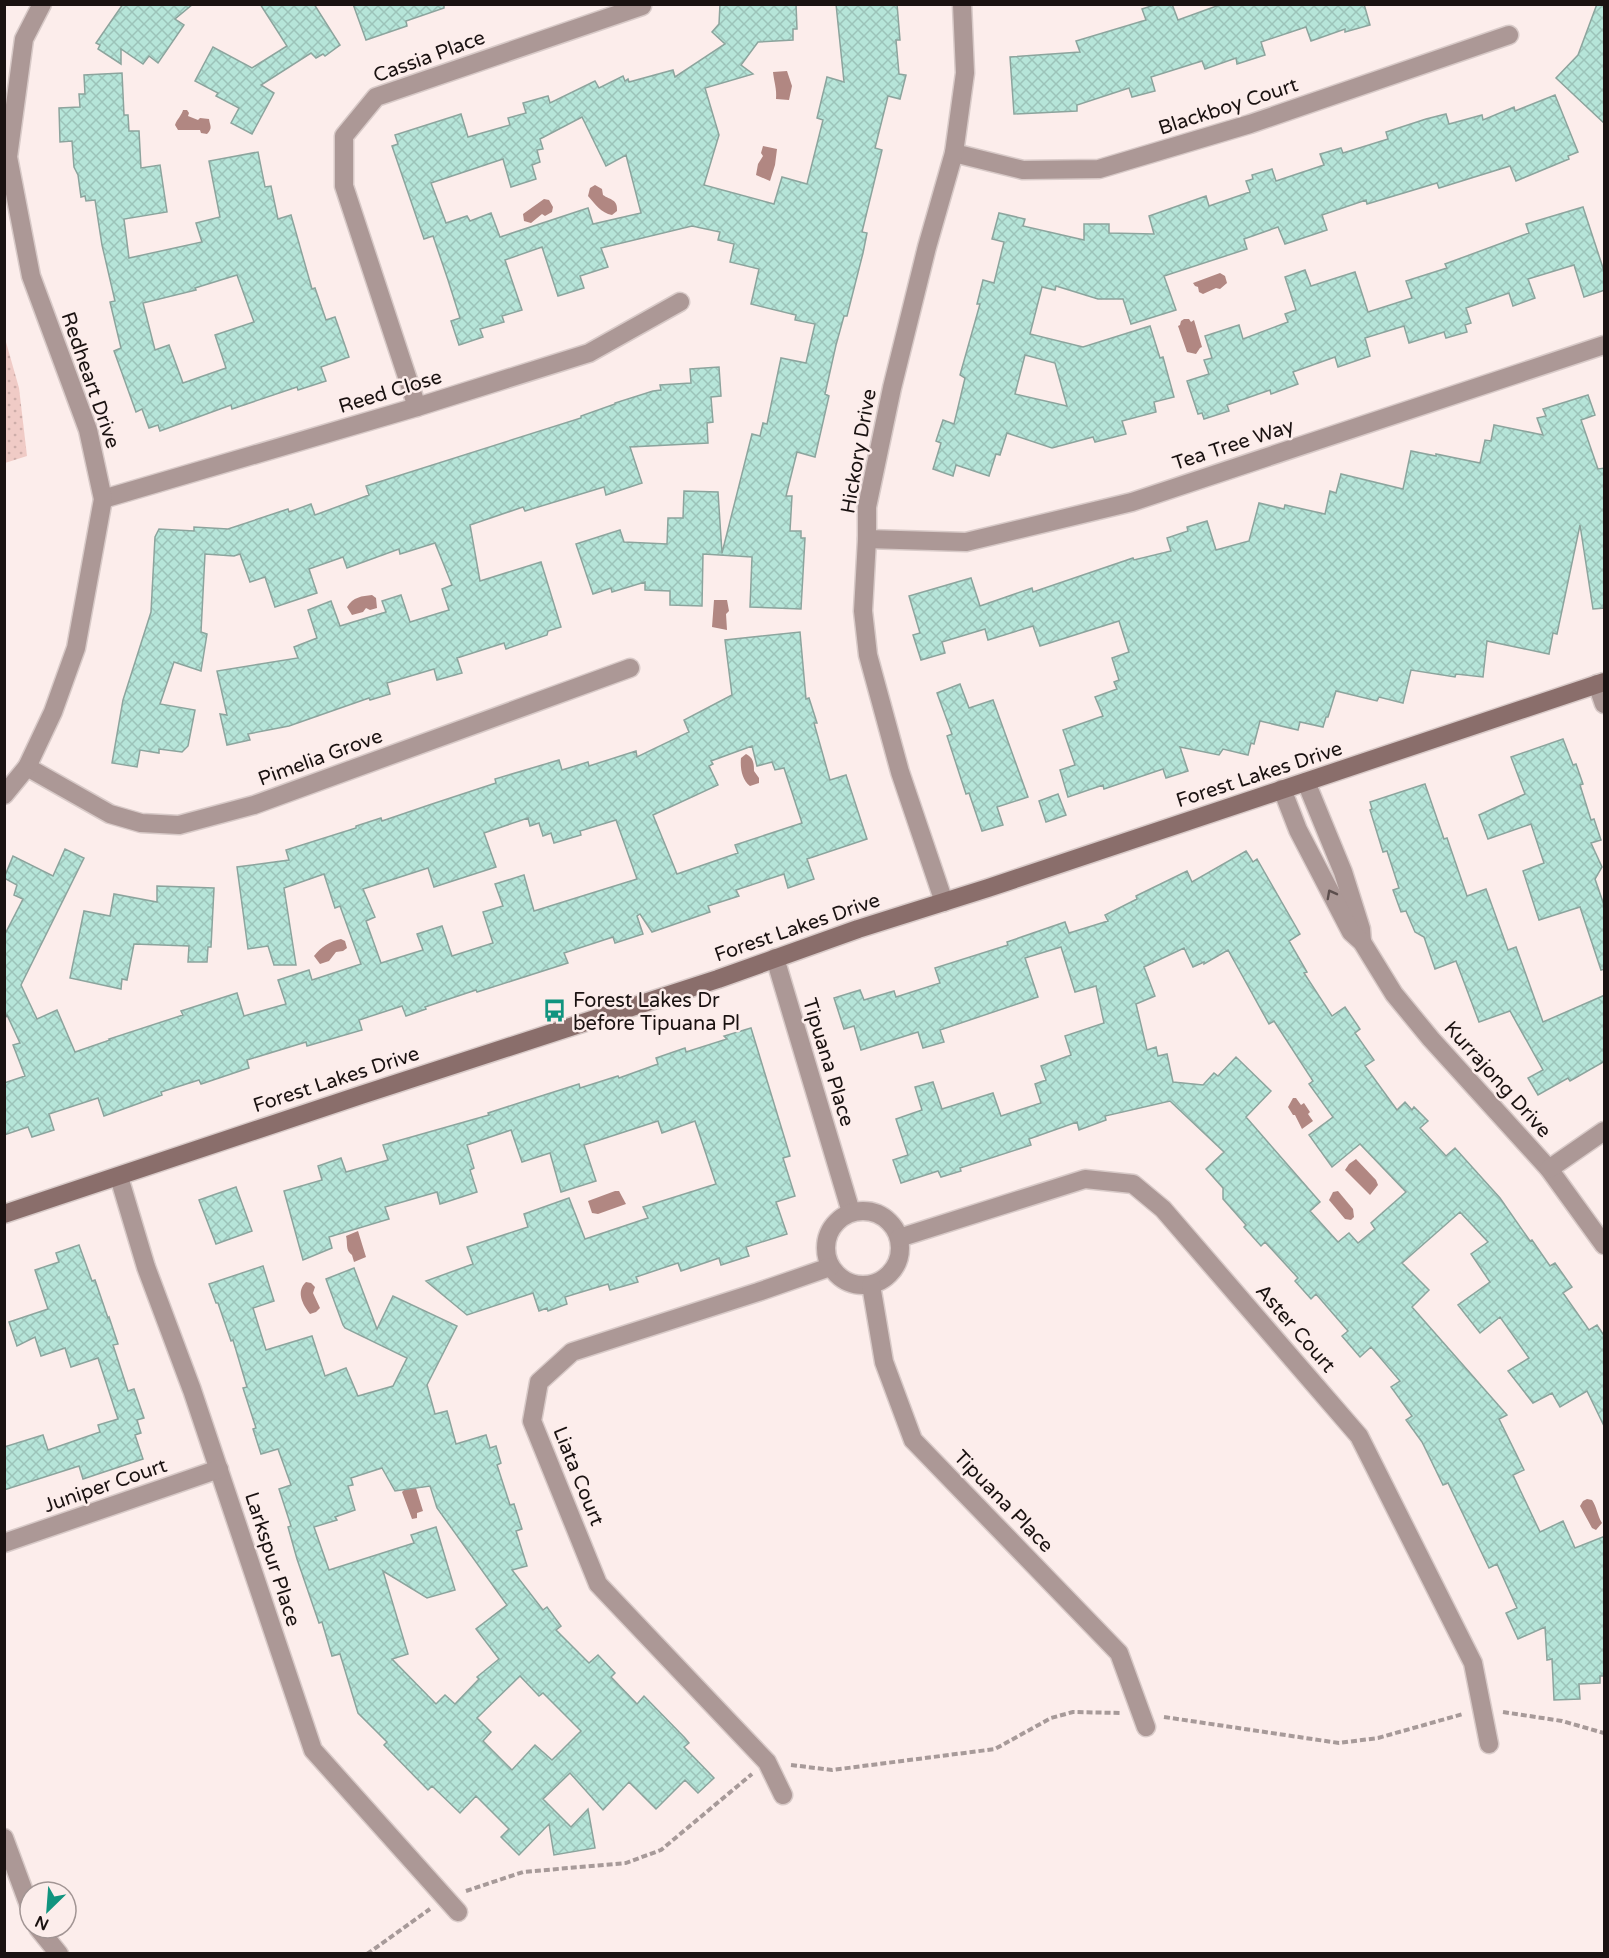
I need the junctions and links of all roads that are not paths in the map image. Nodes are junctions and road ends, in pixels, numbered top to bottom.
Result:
1 (42, 4) edge
2 (962, 4) edge
3 (642, 6) edge
4 (1509, 35) dead end
5 (954, 153) junction
6 (680, 302) dead end
7 (1605, 345) edge
8 (417, 408) junction
9 (103, 499) junction
10 (867, 539) junction
11 (630, 668) dead end
12 (1601, 683) edge
13 (1605, 704) edge
14 (27, 767) junction
15 (1306, 782) junction
16 (1282, 789) junction
17 (4, 795) edge
18 (944, 902) junction
19 (1362, 942) junction
20 (775, 958) junction
21 (1605, 1131) edge
22 (1549, 1170) junction
23 (119, 1177) junction
24 (851, 1212) junction
25 (4, 1214) edge
26 (899, 1238) junction
27 (1605, 1245) edge
28 (831, 1267) junction
29 (871, 1285) junction
30 (219, 1469) junction
31 (4, 1543) edge
32 (1144, 1720) road end
33 (1489, 1744) dead end
34 (783, 1795) dead end
35 (4, 1838) edge
36 (20, 1880) edge
37 (452, 1905) road end
38 (48, 1940) edge
39 (59, 1953) edge

1 - 9 street, Redheart Drive
2 - 5 street, Hickory Drive
3 - 8 street, Cassia Place
4 - 5 street, Blackboy Court
5 - 10 street, Hickory Drive
6 - 8 street, Reed Close
7 - 10 street, Tea Tree Way
8 - 9 street, Reed Close
9 - 14 street, Redheart Drive
10 - 18 street, Hickory Drive
11 - 14 street, Pimelia Grove
12 - 13 street
12 - 15 main road, Forest Lakes Drive
14 - 17 street, Redheart Drive
15 - 16 main road, Forest Lakes Drive
15 - 19 street, Kurrajong Drive
16 - 18 main road, Forest Lakes Drive
19 -> 16 street, Kurrajong Drive
18 - 20 main road, Forest Lakes Drive
19 - 22 street, Kurrajong Drive
20 - 23 main road, Forest Lakes Drive
20 - 24 street, Tipuana Place
21 - 22 street
22 - 27 street, Kurrajong Drive
23 - 25 main road, Forest Lakes Drive
23 - 30 street, Larkspur Place
24 - 26 street
24 - 28 street
26 - 29 street
26 - 33 street, Aster Court
28 - 29 street
28 - 34 street, Liata Court
29 - 32 street, Tipuana Place
30 - 31 street, Juniper Court
30 - 37 street, Larkspur Place
35 - 36 street
38 - 39 street

